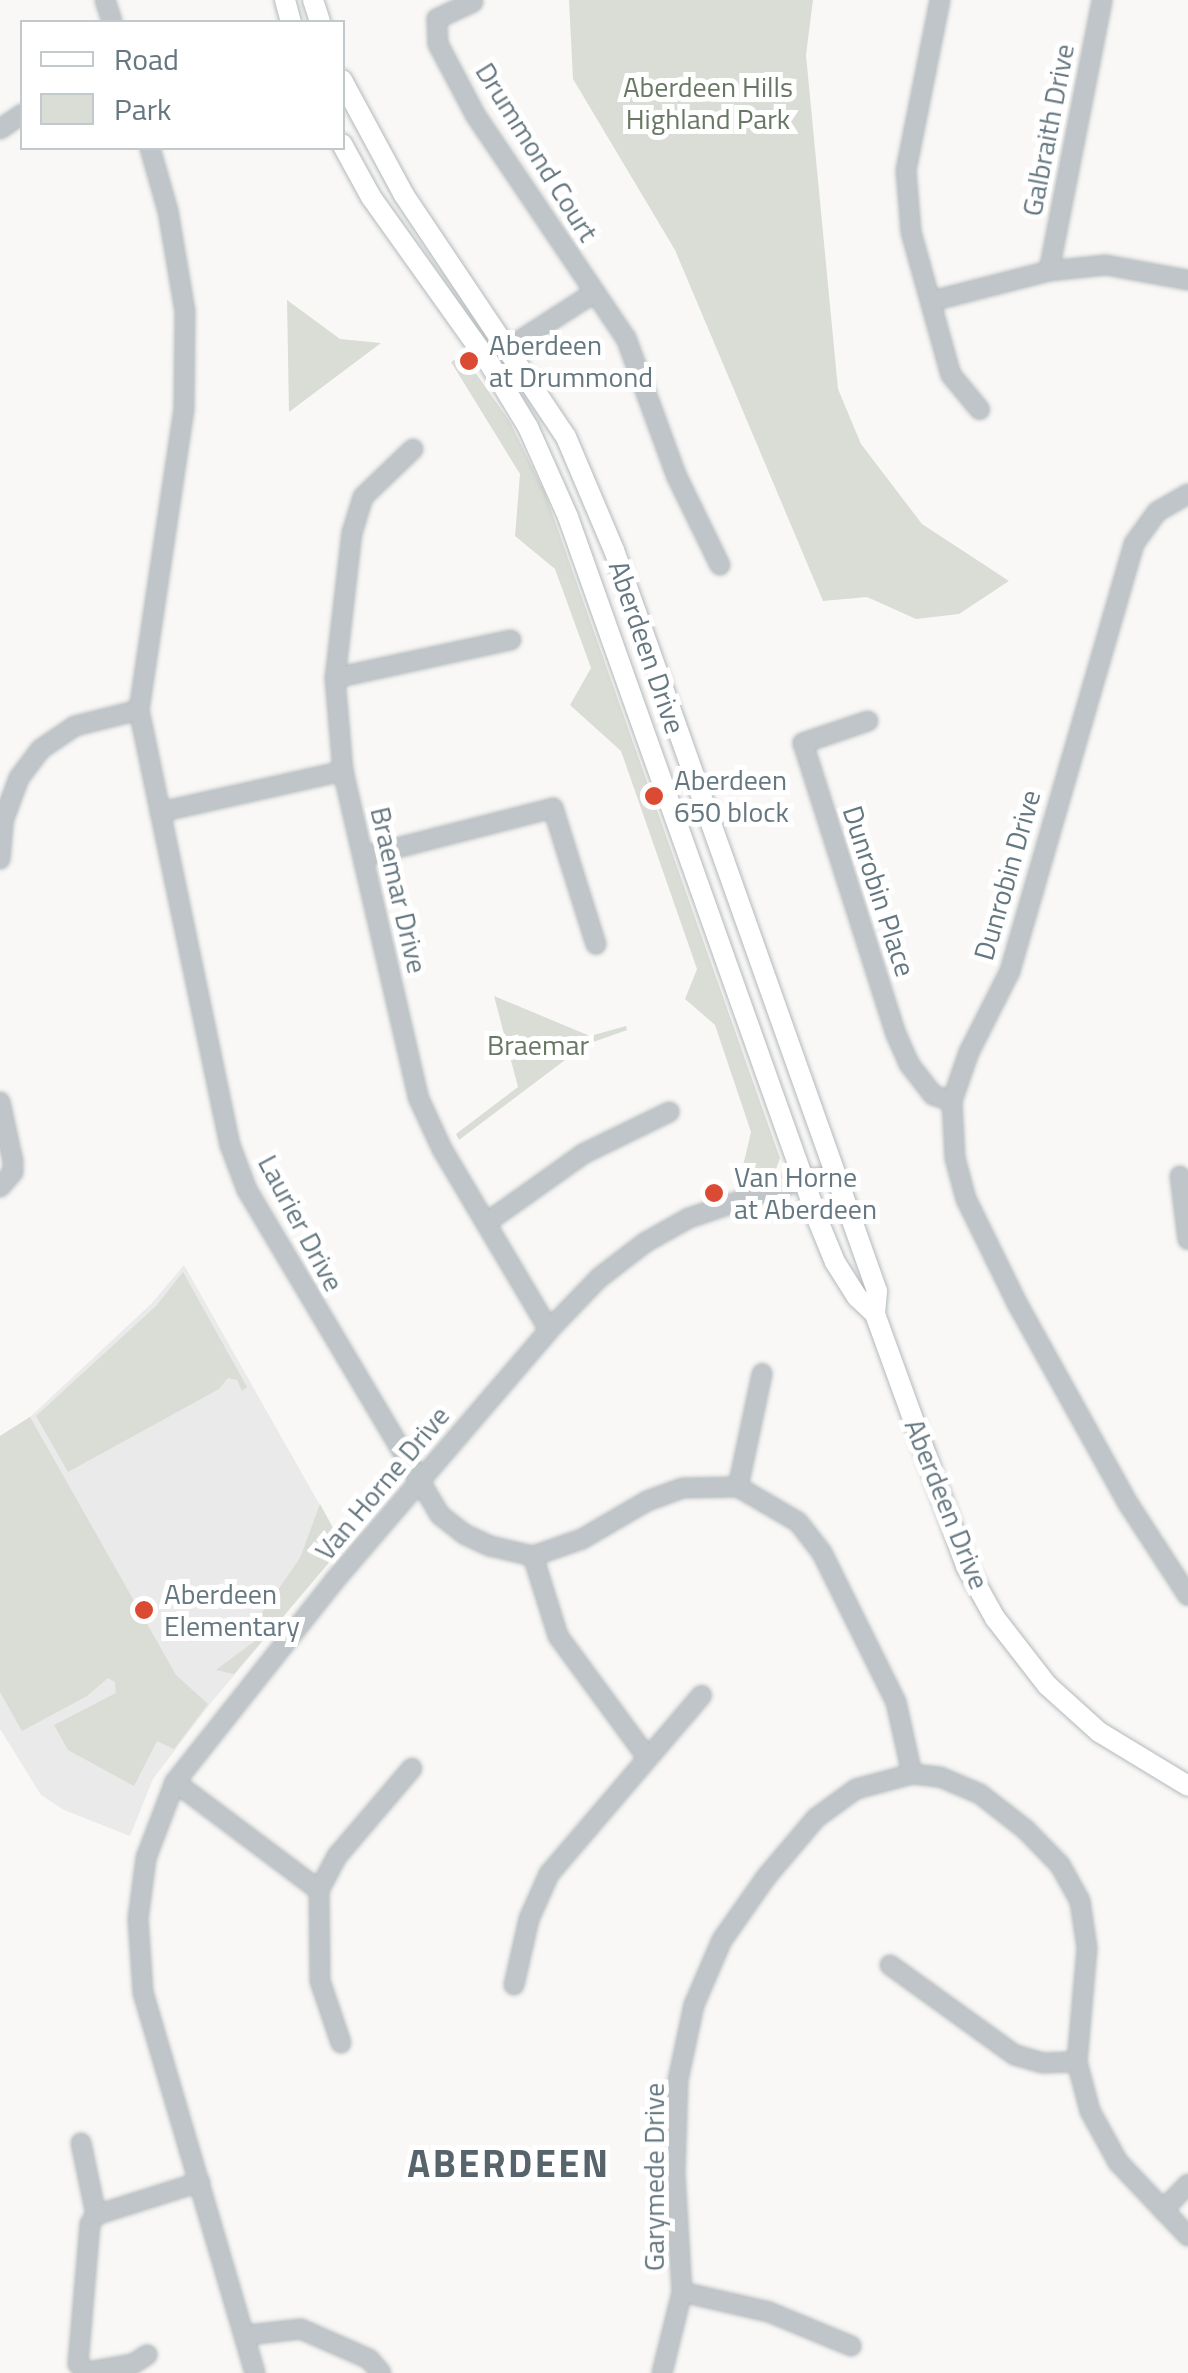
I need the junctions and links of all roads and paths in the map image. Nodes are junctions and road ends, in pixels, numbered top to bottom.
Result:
1 (940, 0) edge
2 (1102, 0) edge
3 (474, 2) edge
4 (345, 86) edge
5 (345, 149) edge
6 (151, 150) edge
7 (1049, 271) junction
8 (1188, 280) edge
9 (594, 293) junction
10 (932, 300) junction
11 (510, 348) junction
12 (488, 362) junction
13 (980, 410) dead end
14 (413, 449) dead end
15 (1188, 494) edge
16 (720, 565) dead end
17 (511, 640) dead end
18 (335, 678) junction
19 (139, 710) junction
20 (868, 721) dead end
21 (343, 771) junction
22 (160, 812) junction
23 (365, 856) junction
24 (0, 859) edge
25 (596, 944) dead end
26 (952, 1101) junction
27 (0, 1102) edge
28 (669, 1112) dead end
29 (832, 1176) junction
30 (1180, 1176) dead end
31 (805, 1179) junction
32 (0, 1187) edge
33 (486, 1223) junction
34 (1188, 1240) edge
35 (875, 1314) junction
36 (549, 1330) junction
37 (762, 1374) dead end
38 (418, 1482) junction
39 (738, 1487) junction
40 (533, 1556) junction
41 (1188, 1596) edge
42 (702, 1695) dead end
43 (646, 1756) junction
44 (412, 1768) dead end
45 (912, 1774) junction
46 (174, 1782) junction
47 (1188, 1786) edge
48 (318, 1890) junction
49 (890, 1965) dead end
50 (514, 1984) dead end
51 (341, 2042) dead end
52 (1077, 2062) junction
53 (81, 2143) dead end
54 (200, 2182) junction
55 (1188, 2184) edge
56 (1163, 2210) junction
57 (96, 2215) junction
58 (1188, 2236) edge
59 (682, 2292) junction
60 (248, 2335) junction
61 (851, 2346) dead end
62 (147, 2354) dead end
63 (255, 2373) edge
64 (382, 2373) edge
65 (662, 2373) edge

1 - 10 street
2 - 7 street, Galbraith Drive
3 - 9 street, Drummond Court
4 - 11 main road, Aberdeen Drive
5 - 12 main road, Aberdeen Drive
6 - 19 street, Laurier Drive
7 - 8 street
7 - 10 street
9 - 11 street
9 - 16 street, Drummond Court
10 - 13 street
11 - 12 street
11 - 29 main road, Aberdeen Drive
12 - 31 main road, Aberdeen Drive
14 - 18 street, Braemar Drive
15 - 26 street, Dunrobin Drive
17 - 18 street
18 - 21 street, Braemar Drive
19 - 22 street, Laurier Drive
19 - 24 street
20 - 26 street, Dunrobin Place
21 - 22 street
21 - 23 street, Braemar Drive
22 - 38 street, Laurier Drive
23 - 25 street
23 - 33 street, Braemar Drive
26 - 41 street, Dunrobin Drive
27 - 32 street
28 - 33 street
29 - 31 street, Van Horne Drive
29 - 35 main road, Aberdeen Drive
30 - 34 street
31 - 35 main road, Aberdeen Drive
31 - 36 street, Van Horne Drive
33 - 36 street, Braemar Drive
35 - 47 main road, Aberdeen Drive
36 - 38 street, Van Horne Drive
37 - 39 street
38 - 40 street, Laurier Drive
38 - 46 street, Van Horne Drive
39 - 40 street
39 - 45 street
40 - 43 street
42 - 43 street
43 - 50 street
44 - 48 street
45 - 52 street, Garymede Drive
45 - 59 street, Garymede Drive
46 - 48 street
46 - 54 street, Van Horne Drive
48 - 51 street
49 - 52 street
52 - 56 street, Garymede Drive
53 - 57 street
54 - 57 street
54 - 60 street, Van Horne Drive
55 - 56 street
56 - 58 street, Garymede Drive
57 - 62 street
59 - 61 street
59 - 65 street, Garymede Drive
60 - 63 street, Van Horne Drive
60 - 64 street

